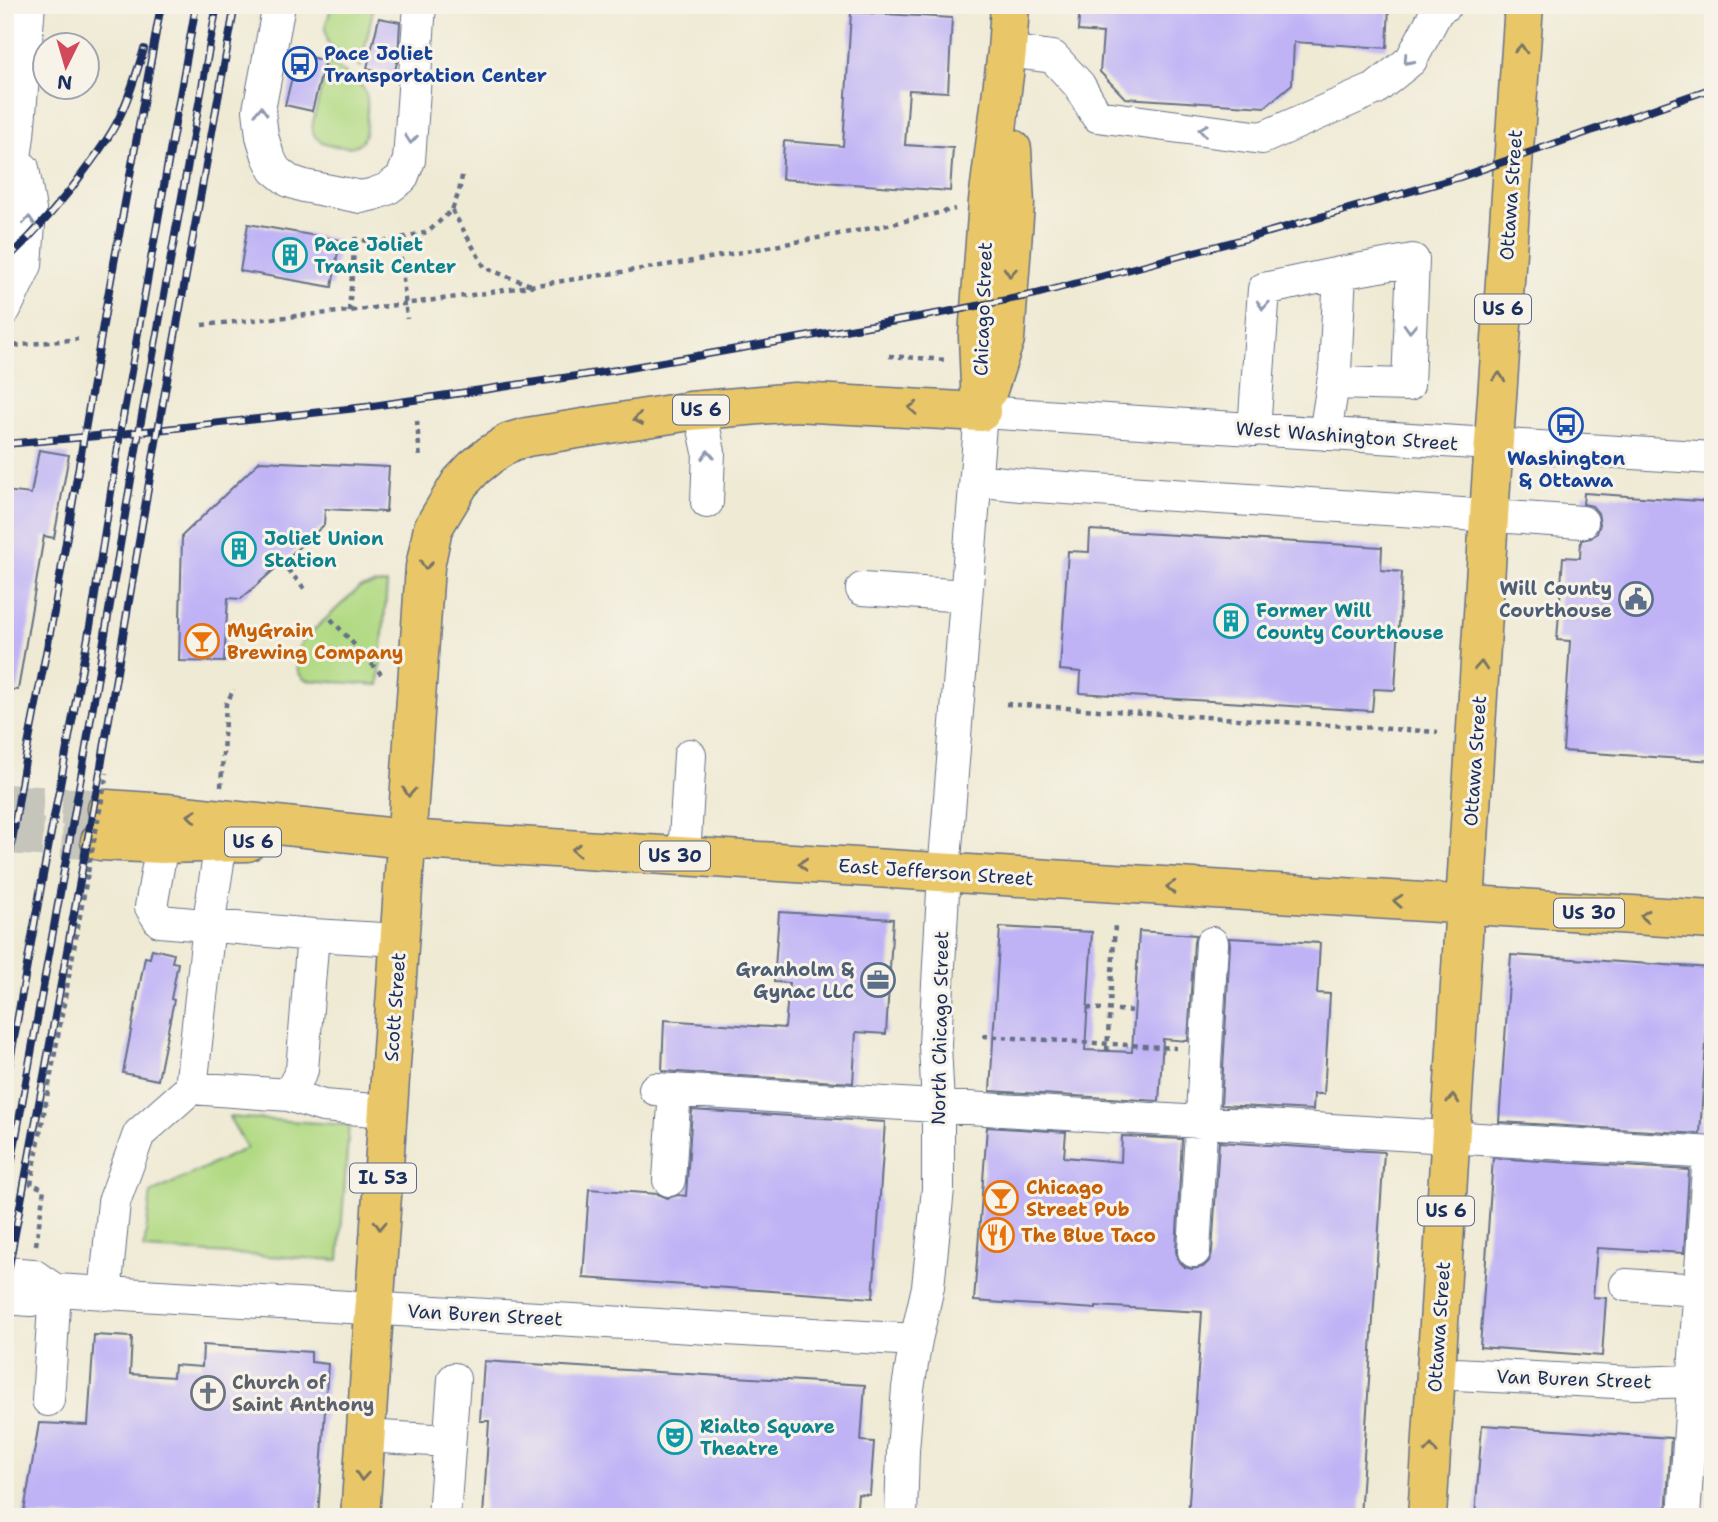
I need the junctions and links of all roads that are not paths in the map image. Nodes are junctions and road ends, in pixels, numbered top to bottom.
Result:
1 (29, 5) edge
2 (278, 5) edge
3 (420, 5) edge
4 (1010, 5) edge
5 (1446, 5) edge
6 (1524, 5) edge
7 (1007, 51) junction
8 (18, 136) junction
9 (5, 247) edge
10 (1340, 273) junction
11 (9, 287) edge
12 (1333, 383) junction
13 (700, 410) junction
14 (981, 412) junction
15 (1254, 430) junction
16 (1325, 435) junction
17 (1494, 445) junction
18 (1713, 458) edge
19 (976, 480) junction
20 (706, 502) dead end
21 (1490, 517) junction
22 (1582, 522) dead end
23 (862, 589) dead end
24 (966, 596) junction
25 (690, 755) dead end
26 (406, 839) junction
27 (221, 843) junction
28 (162, 844) junction
29 (684, 857) junction
30 (944, 873) junction
31 (1466, 905) junction
32 (1713, 920) edge
33 (209, 925) junction
34 (313, 934) junction
35 (399, 940) junction
36 (1212, 943) dead end
37 (191, 1088) junction
38 (289, 1095) junction
39 (938, 1106) junction
40 (387, 1111) junction
41 (1201, 1122) junction
42 (1451, 1138) junction
43 (1711, 1153) edge
44 (669, 1180) dead end
45 (1194, 1251) dead end
46 (5, 1273) edge
47 (1626, 1285) dead end
48 (55, 1290) junction
49 (1699, 1290) junction
50 (105, 1293) junction
51 (5, 1298) edge
52 (374, 1309) junction
53 (916, 1340) junction
54 (1436, 1373) junction
55 (454, 1379) dead end
56 (1703, 1381) edge
57 (48, 1400) dead end
58 (365, 1437) junction
59 (449, 1441) junction
60 (360, 1517) edge
61 (444, 1517) edge
62 (901, 1517) edge
63 (1427, 1517) edge
64 (1684, 1517) edge

1 - 8 street
3 -> 2 street
4 - 7 main road, Chicago Street
5 -> 7 street
17 -> 6 main road, Ottawa Street / US 6
7 -> 14 main road, Chicago Street
8 - 9 street
11 -> 8 street
10 - 12 street
10 -> 12 street
10 -> 15 street
12 - 16 street
14 -> 13 main road, US 6
20 -> 13 street
13 -> 26 main road, Scott Street / US 6
14 - 15 street, West Washington Street
14 - 19 street, North Chicago Street
15 - 16 street, West Washington Street
16 - 17 street, West Washington Street
17 - 18 street, West Washington Street
17 - 21 main road, Ottawa Street / US 6
19 - 21 street
19 - 24 street, North Chicago Street
21 - 22 street
31 -> 21 main road, Ottawa Street / US 6
23 - 24 street
24 - 30 street, North Chicago Street
25 - 29 street
26 - 27 main road, East Jefferson Street / US 6
26 -> 28 main road, East Jefferson Street / US 6
29 -> 26 main road, East Jefferson Street / US 30
26 - 35 main road, Scott Street / IL 53
27 - 28 main road, East Jefferson Street / US 6
27 - 33 street
28 - 33 street
30 -> 29 main road, East Jefferson Street / US 30
31 -> 30 main road, East Jefferson Street / US 30
30 - 39 street, North Chicago Street
32 -> 31 main road, US 30
42 -> 31 main road, Ottawa Street / US 6
33 - 34 street
33 - 37 street
34 - 35 street
34 - 38 street
35 - 40 main road, Scott Street / IL 53
36 - 41 street
37 - 38 street
37 - 50 street
38 - 40 street
39 - 41 street
39 - 44 street
39 - 53 street, North Chicago Street
40 -> 52 main road, Scott Street / IL 53
41 - 42 street
41 - 45 street
42 - 43 street
42 - 54 main road, Ottawa Street / US 6
43 - 49 street
46 - 48 street, Van Buren Street
47 - 49 street
48 - 50 street, Van Buren Street
48 - 51 street, Van Buren Street
48 - 57 street
49 - 56 street
50 - 52 street, Van Buren Street
52 - 53 street, Van Buren Street
52 - 58 main road, Scott Street / IL 53
53 - 62 street, North Chicago Street
54 - 56 street, Van Buren Street
63 -> 54 main road, Ottawa Street / US 6
55 - 59 street
56 - 64 street
58 - 59 street
58 -> 60 main road, Scott Street / IL 53
59 - 61 street

